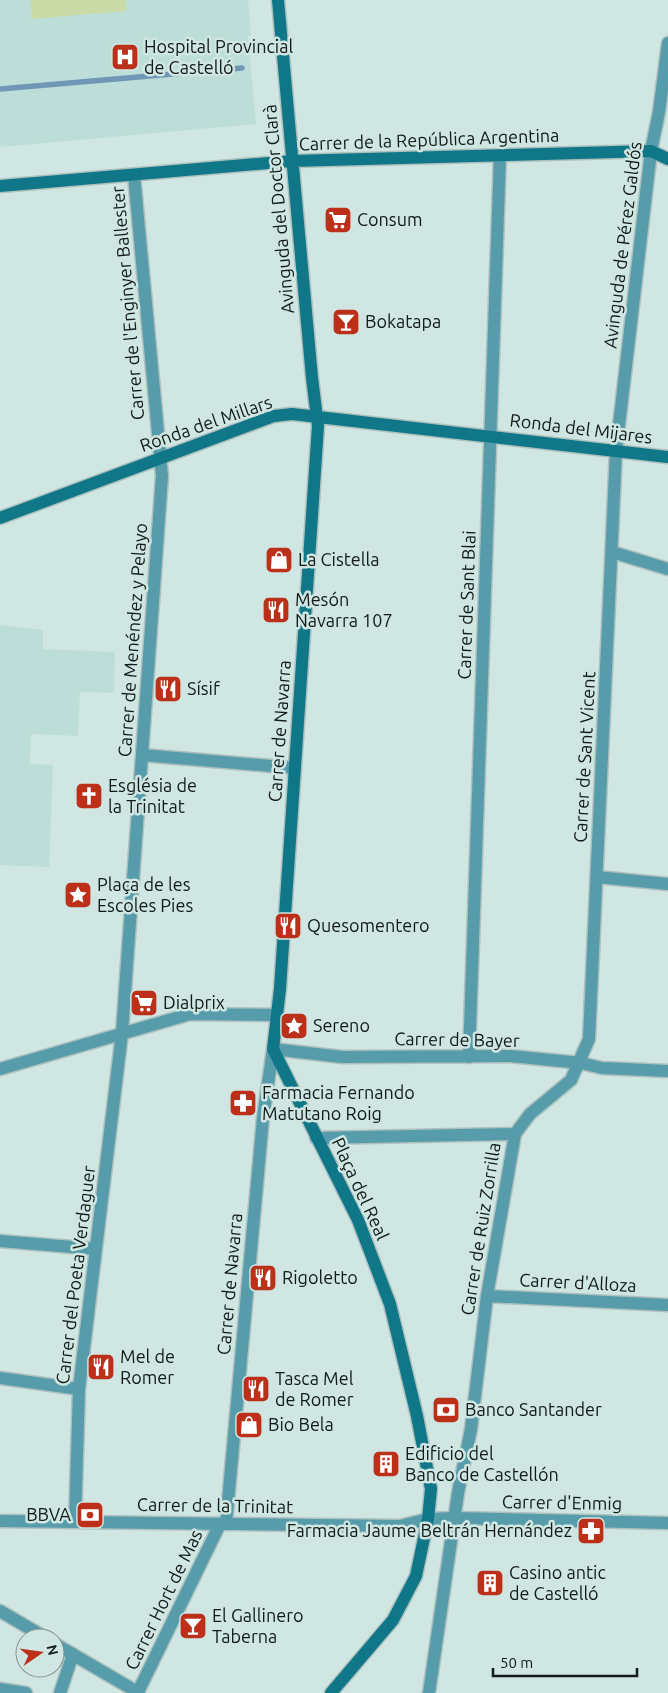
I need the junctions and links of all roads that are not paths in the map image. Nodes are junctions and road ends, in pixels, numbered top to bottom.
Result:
1 (278, 0) edge
2 (668, 43) edge
3 (651, 151) junction
4 (500, 155) junction
5 (668, 159) edge
6 (292, 162) junction
7 (134, 175) junction
8 (0, 186) edge
9 (317, 416) junction
10 (491, 436) junction
11 (616, 451) junction
12 (160, 458) junction
13 (668, 458) edge
14 (0, 518) edge
15 (612, 552) junction
16 (668, 569) edge
17 (142, 755) junction
18 (295, 768) junction
19 (597, 877) junction
20 (668, 884) edge
21 (277, 1015) junction
22 (122, 1033) junction
23 (273, 1049) junction
24 (469, 1057) junction
25 (581, 1062) junction
26 (0, 1069) edge
27 (668, 1071) edge
28 (514, 1134) junction
29 (316, 1138) junction
30 (0, 1241) edge
31 (96, 1249) junction
32 (487, 1296) junction
33 (668, 1305) edge
34 (0, 1378) edge
35 (79, 1389) junction
36 (454, 1518) junction
37 (428, 1519) junction
38 (0, 1521) edge
39 (75, 1522) junction
40 (668, 1523) edge
41 (223, 1524) junction
42 (0, 1611) edge
43 (29, 1628) edge
44 (65, 1650) edge
45 (73, 1654) junction
46 (0, 1689) edge
47 (26, 1693) edge
48 (60, 1693) edge
49 (139, 1693) edge
50 (331, 1693) edge
51 (429, 1693) edge

1 - 6 street, Avinguda del Doctor Clarà
2 - 3 street, Avinguda de Pérez Galdós
3 - 4 street, Carrer de la República Argentina
3 - 5 street
3 - 11 street, Avinguda de Pérez Galdós
4 - 6 street, Carrer de la República Argentina
4 - 10 street, Carrer de Sant Blai
6 - 7 street, Carrer de la República Argentina
6 - 9 street, Avinguda del Doctor Clarà
7 - 8 street, Carrer de la República Argentina
7 - 12 street, Carrer de l'Enginyer Ballester
9 - 10 street, Ronda del Millars
9 - 12 street, Ronda del Millars
9 - 18 street, Carrer de Navarra
10 - 11 street, Ronda del Mijares
10 - 24 street, Carrer de Sant Blai
11 - 13 street, Ronda del Mijares
11 - 15 street, Carrer de Sant Vicent
12 - 14 street, Ronda del Millars
12 - 17 street, Carrer de Menéndez y Pelayo
15 - 16 street
15 - 19 street, Carrer de Sant Vicent
17 - 18 street
17 - 22 street, Carrer de Menéndez y Pelayo
18 - 21 street, Carrer de Navarra
19 - 20 street
19 - 25 street, Carrer de Sant Vicent
21 - 22 street
21 - 23 street, Carrer de Navarra
22 - 26 street
22 - 31 street, Carrer del Poeta Verdaguer
23 - 24 street, Carrer de Bayer
23 - 29 street
23 - 41 street, Carrer de Navarra
24 - 25 street, Carrer de Bayer
25 - 27 street, Carrer de Bayer
25 - 28 street, Carrer de Ruiz Zorrilla
28 - 29 street, Plaça del Real
28 - 32 street, Carrer de Ruiz Zorrilla
29 - 37 street, Plaça del Real
30 - 31 street
31 - 35 street, Carrer del Poeta Verdaguer
32 - 33 street, Carrer d'Alloza
32 - 36 street, Carrer de Ruiz Zorrilla
34 - 35 street
35 - 39 street, Carrer del Poeta Verdaguer
36 - 37 street, Carrer d'Enmig
36 - 40 street, Carrer d'Enmig
36 - 51 street, Carrer de Ruiz Zorrilla
37 - 41 street, Carrer de la Trinitat
37 - 50 street, Plaça del Real
38 - 39 street, Carrer de la Trinitat
39 - 41 street, Carrer de la Trinitat
41 - 49 street, Carrer Hort de Mas
42 - 43 street
44 - 45 street
45 - 48 street
45 - 49 street
46 - 47 street

